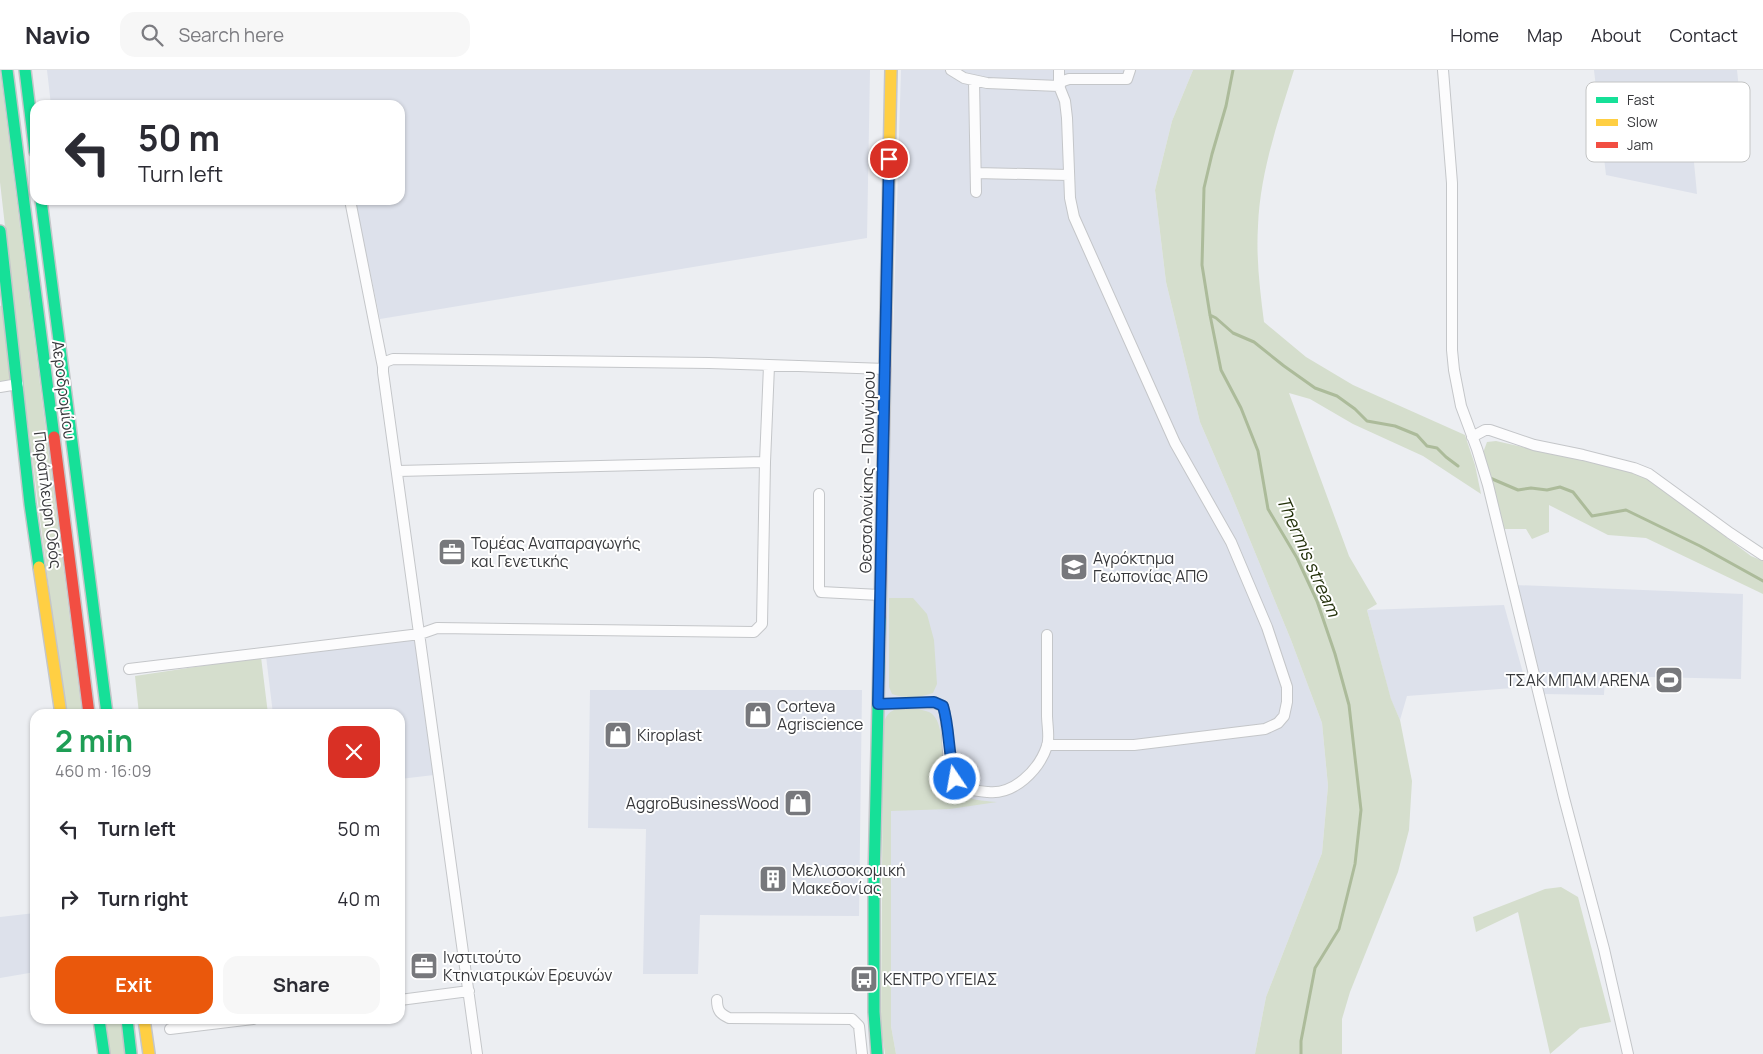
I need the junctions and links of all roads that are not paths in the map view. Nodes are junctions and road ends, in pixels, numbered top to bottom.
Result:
1 (7, 70) edge
2 (24, 70) edge
3 (891, 70) edge
4 (951, 70) edge
5 (1059, 70) edge
6 (1130, 70) edge
7 (1443, 70) edge
8 (974, 81) junction
9 (1059, 86) junction
10 (30, 115) edge
11 (976, 174) junction
12 (1069, 175) junction
13 (976, 192) dead end
14 (42, 205) edge
15 (351, 205) edge
16 (0, 231) edge
17 (4, 301) edge
18 (769, 366) junction
19 (383, 367) junction
20 (886, 370) junction
21 (18, 384) junction
22 (0, 387) edge
23 (1472, 437) junction
24 (765, 462) junction
25 (398, 471) junction
26 (819, 494) dead end
27 (1763, 554) edge
28 (880, 595) junction
29 (420, 634) junction
30 (1047, 635) dead end
31 (130, 669) dead end
32 (878, 704) junction
33 (60, 709) edge
34 (87, 709) edge
35 (106, 709) edge
36 (1047, 745) junction
37 (469, 991) junction
38 (405, 999) edge
39 (717, 1000) dead end
40 (101, 1024) edge
41 (128, 1024) edge
42 (145, 1024) edge
43 (211, 1024) edge
44 (170, 1029) dead end
45 (104, 1054) edge
46 (131, 1054) edge
47 (149, 1054) edge
48 (477, 1054) edge
49 (862, 1054) edge
50 (877, 1054) edge
51 (1628, 1054) edge

1 - 34 main road, Αεροδρομίου
2 - 10 main road
3 - 20 main road, Θεσσαλονίκης - Πολυγύρου
4 - 8 street
5 - 9 street
6 - 9 street
7 - 23 street
8 - 9 street
8 - 11 street
9 - 12 street
11 - 12 street
11 - 13 street
12 - 36 street
14 - 35 main road, Αεροδρομίου
15 - 19 street
16 - 17 main road, Παράπλευρη Οδός
17 - 21 main road, Παράπλευρη Οδός
18 - 19 street
18 - 20 street
18 - 24 street
19 - 25 street
20 - 28 main road, Θεσσαλονίκης - Πολυγύρου
21 - 22 street
21 - 33 main road, Παράπλευρη Οδός
23 - 27 street
23 - 51 street
24 - 25 street
24 - 29 street
25 - 29 street
26 - 28 street
28 - 32 main road, Θεσσαλονίκης - Πολυγύρου
29 - 31 street
29 - 37 street
30 - 36 street
32 - 36 street
32 - 50 main road, Θεσσαλονίκης - Πολυγύρου
37 - 38 street
37 - 48 street
39 - 49 street
40 - 45 main road
41 - 46 main road
42 - 47 main road
43 - 44 street

